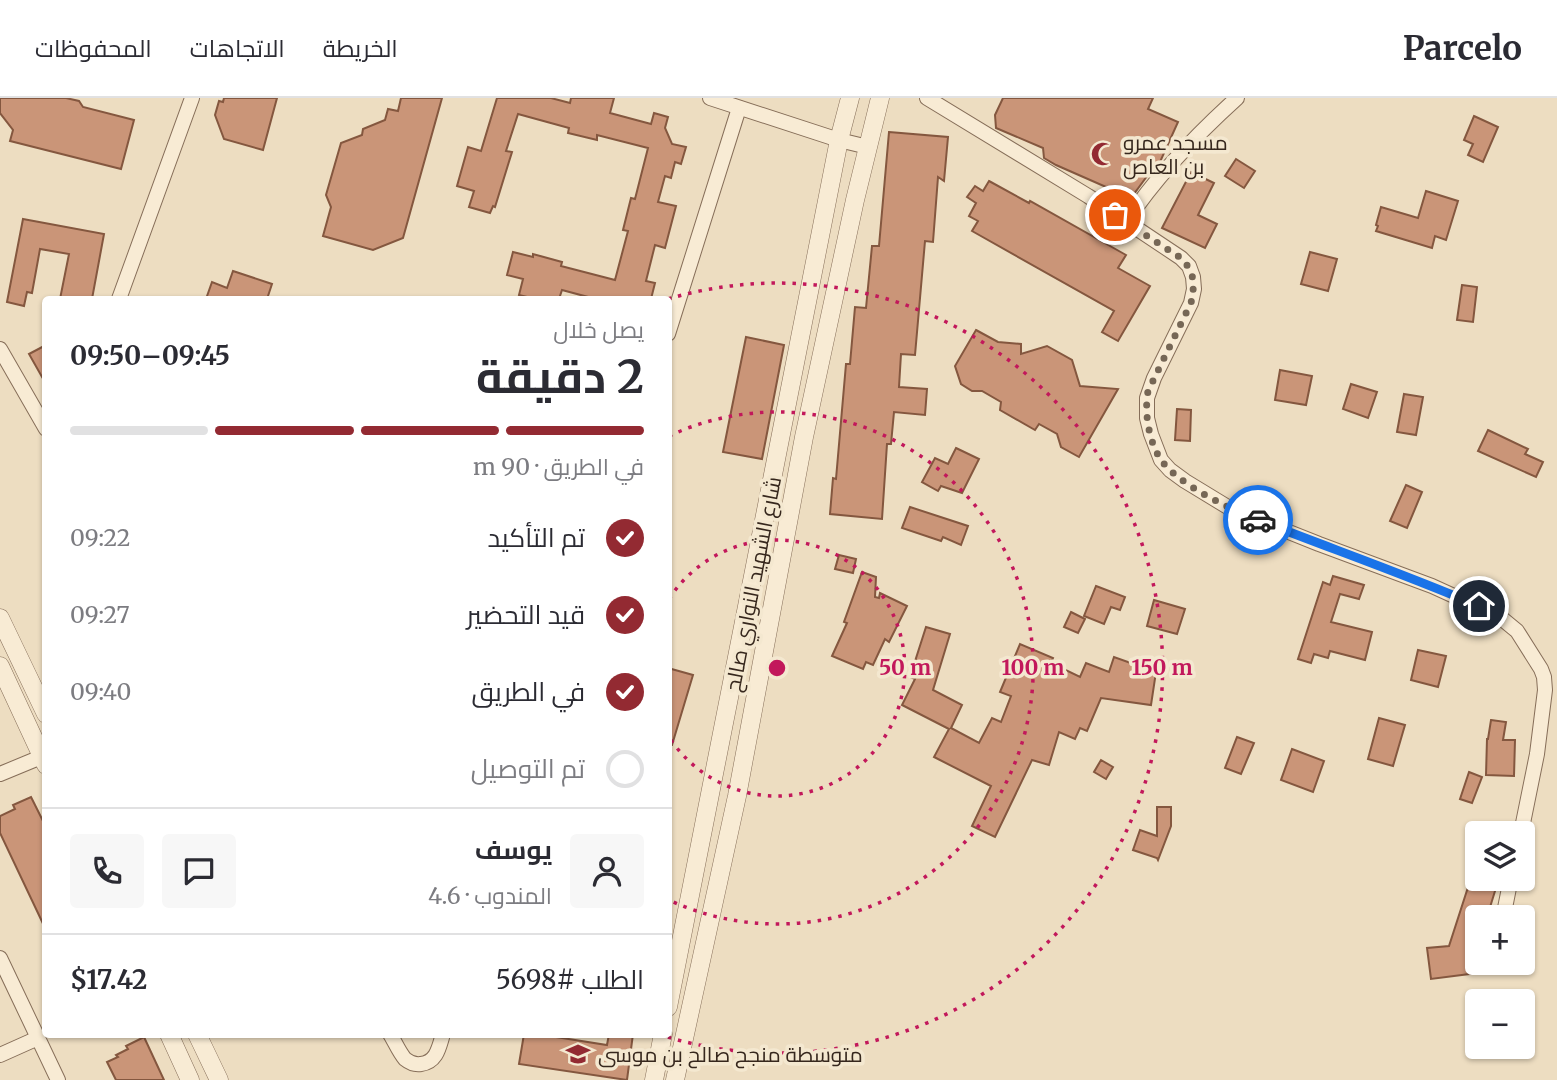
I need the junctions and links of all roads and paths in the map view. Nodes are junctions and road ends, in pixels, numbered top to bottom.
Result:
1 (192, 98) edge
2 (710, 98) edge
3 (850, 98) edge
4 (880, 98) edge
5 (927, 98) edge
6 (1237, 98) edge
7 (739, 107) junction
8 (839, 140) junction
9 (868, 147) junction
10 (1126, 222) junction
11 (121, 296) edge
12 (672, 321) edge
13 (0, 349) edge
14 (42, 422) edge
15 (0, 618) edge
16 (0, 666) edge
17 (42, 706) edge
18 (42, 755) edge
19 (42, 760) edge
20 (0, 774) edge
21 (1523, 821) edge
22 (0, 958) edge
23 (672, 987) edge
24 (38, 1038) junction
25 (171, 1038) edge
26 (199, 1038) edge
27 (392, 1038) edge
28 (442, 1038) edge
29 (662, 1038) edge
30 (0, 1055) edge
31 (58, 1080) edge
32 (190, 1080) edge
33 (219, 1080) edge
34 (654, 1080) edge
35 (675, 1080) edge

1 - 11 street
2 - 7 street
3 - 8 street, شارع الشهيد النواري صالح
4 - 9 street, شارع الشهيد النواري صالح
5 - 10 street
6 - 10 street
7 - 8 street
7 - 12 street
8 - 9 street
8 - 23 street, شارع الشهيد النواري صالح
9 - 35 street, شارع الشهيد النواري صالح
10 - 21 street
13 - 14 street
15 - 17 street
16 - 18 street
19 - 20 street
22 - 24 street
24 - 30 street
24 - 31 street
25 - 32 street
26 - 33 street
27 - 28 street
29 - 34 street

